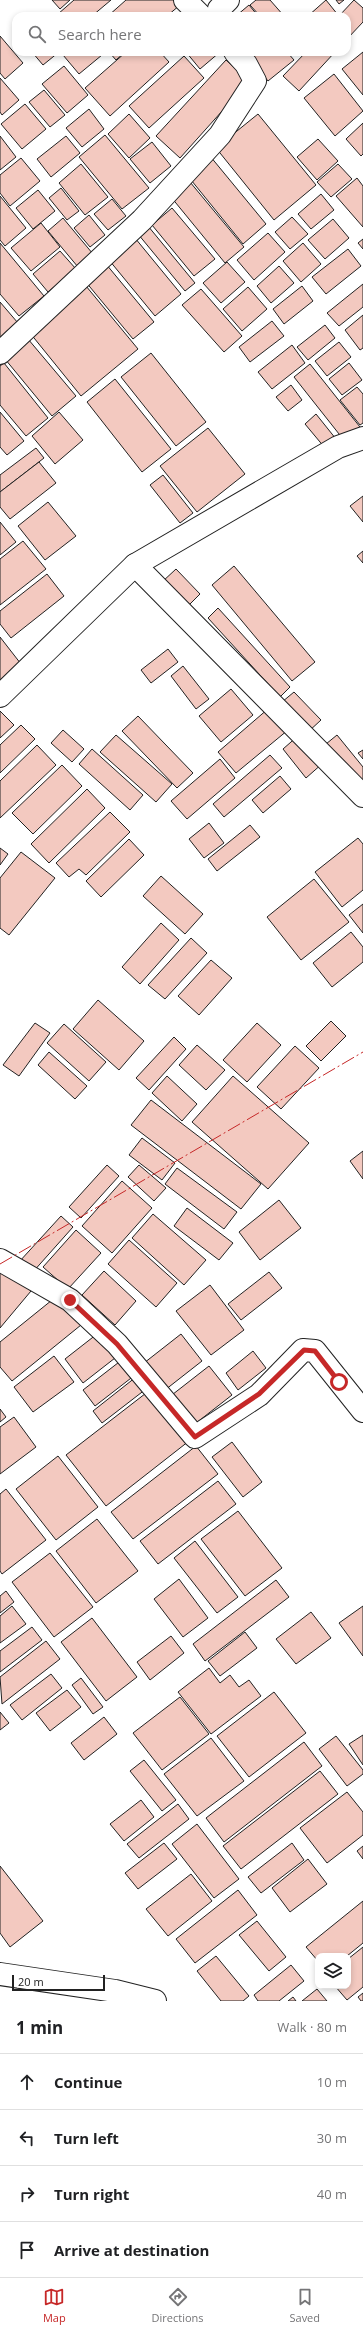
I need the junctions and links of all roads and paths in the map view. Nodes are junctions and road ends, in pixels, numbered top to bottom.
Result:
1 (185, 0) edge
2 (228, 0) edge
3 (197, 12) edge
4 (219, 12) edge
5 (239, 56) edge
6 (0, 353) edge
7 (363, 438) edge
8 (135, 565) junction
9 (0, 696) edge
10 (363, 796) edge
11 (0, 1260) edge
12 (363, 1411) edge
13 (0, 1974) edge
14 (155, 2001) edge

1 - 3 street
2 - 4 street
5 - 6 street
7 - 8 street
8 - 9 street
8 - 10 street
11 - 12 street
13 - 14 street

